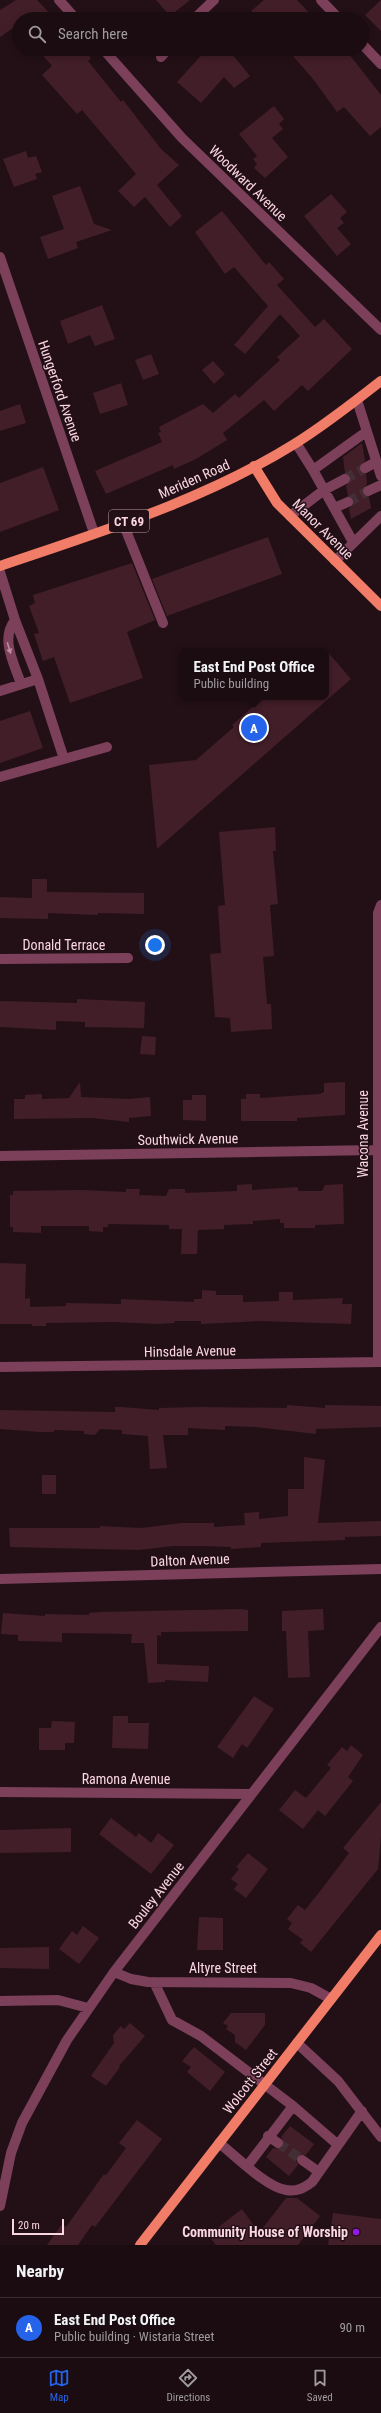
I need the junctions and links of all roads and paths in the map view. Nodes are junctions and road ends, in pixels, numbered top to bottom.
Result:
1 (59, 0) edge
2 (214, 0) edge
3 (321, 0) edge
4 (70, 12) edge
5 (201, 12) edge
6 (332, 12) edge
7 (369, 51) edge
8 (109, 56) edge
9 (381, 64) edge
10 (0, 257) edge
11 (381, 330) edge
12 (381, 381) edge
13 (357, 400) junction
14 (366, 432) junction
15 (296, 443) junction
16 (376, 462) junction
17 (254, 466) junction
18 (365, 468) tunnel mouth
19 (314, 470) junction
20 (381, 476) edge
21 (345, 479) tunnel mouth
22 (381, 484) edge
23 (324, 490) junction
24 (368, 491) tunnel mouth
25 (348, 502) tunnel mouth
26 (334, 508) junction
27 (290, 516) junction
28 (381, 516) edge
29 (123, 523) junction
30 (94, 533) junction
31 (353, 542) junction
32 (335, 561) junction
33 (0, 566) edge
34 (0, 572) edge
35 (381, 606) edge
36 (15, 620) junction
37 (163, 623) dead end
38 (38, 679) junction
39 (21, 684) junction
40 (0, 691) edge
41 (106, 747) dead end
42 (64, 760) junction
43 (0, 777) edge
44 (381, 905) edge
45 (128, 958) dead end
46 (0, 959) edge
47 (377, 1150) junction
48 (0, 1156) edge
49 (379, 1362) edge
50 (0, 1367) edge
51 (381, 1570) edge
52 (0, 1580) edge
53 (381, 1627) edge
54 (0, 1792) edge
55 (252, 1794) junction
56 (381, 1935) edge
57 (114, 1972) junction
58 (154, 1982) junction
59 (331, 1999) junction
60 (0, 2001) edge
61 (88, 2008) junction
62 (297, 2042) junction
63 (265, 2084) junction
64 (293, 2106) junction
65 (362, 2111) junction
66 (268, 2136) junction
67 (381, 2137) edge
68 (219, 2143) junction
69 (278, 2143) tunnel mouth
70 (337, 2144) junction
71 (302, 2160) tunnel mouth
72 (248, 2165) junction
73 (319, 2172) junction
74 (0, 2206) edge
75 (140, 2245) edge

1 - 4 street
2 - 5 street
3 - 6 street
7 - 9 street
8 - 11 street, Woodward Avenue
10 - 30 street, Hungerford Avenue
12 - 13 main road, Meriden Road / CT 69
13 - 14 street
13 - 15 main road, Meriden Road / CT 69
14 - 16 street
14 - 19 street
15 - 17 main road, Meriden Road / CT 69
15 - 19 street
16 - 18 street
16 - 20 street
17 - 27 main road, Manor Avenue
17 - 29 main road, Meriden Road / CT 69
19 - 23 street
21 - 23 street
22 - 24 street
23 - 26 street
23 - 27 street
25 - 26 street
26 - 31 street
27 - 32 main road, Manor Avenue
28 - 31 street
29 - 30 main road, Meriden Road / CT 69
29 - 37 street
30 - 33 main road, Meriden Road / CT 69
31 - 32 street
32 - 35 main road, Manor Avenue
34 - 36 street
36 - 38 street
36 -> 39 street
38 - 39 street
38 - 42 street
39 - 40 street
41 - 42 street
42 - 43 street
44 - 47 street, Wacona Avenue
45 - 46 street, Donald Terrace
47 - 48 street, Southwick Avenue
47 - 49 street, Wacona Avenue
49 - 50 street, Hinsdale Avenue
51 - 52 street, Dalton Avenue
53 - 55 street, Bouley Avenue
54 - 55 street, Ramona Avenue
55 - 57 street, Bouley Avenue
56 - 59 main road, Wolcott Street
57 - 58 street, Altyre Street
57 - 61 street, Bouley Avenue
58 - 59 street, Altyre Street
58 - 63 street
59 - 62 main road, Wolcott Street
60 - 61 street
61 - 74 street, Bouley Avenue
62 - 63 main road, Wolcott Street
62 - 65 street
63 - 64 street
63 - 68 main road, Wolcott Street
64 - 66 street
64 - 70 street
65 - 67 street
65 - 70 street
66 - 69 street
66 - 72 street
68 - 72 street
68 - 75 main road, Wolcott Street
70 - 73 street
71 - 73 street
72 - 73 street

